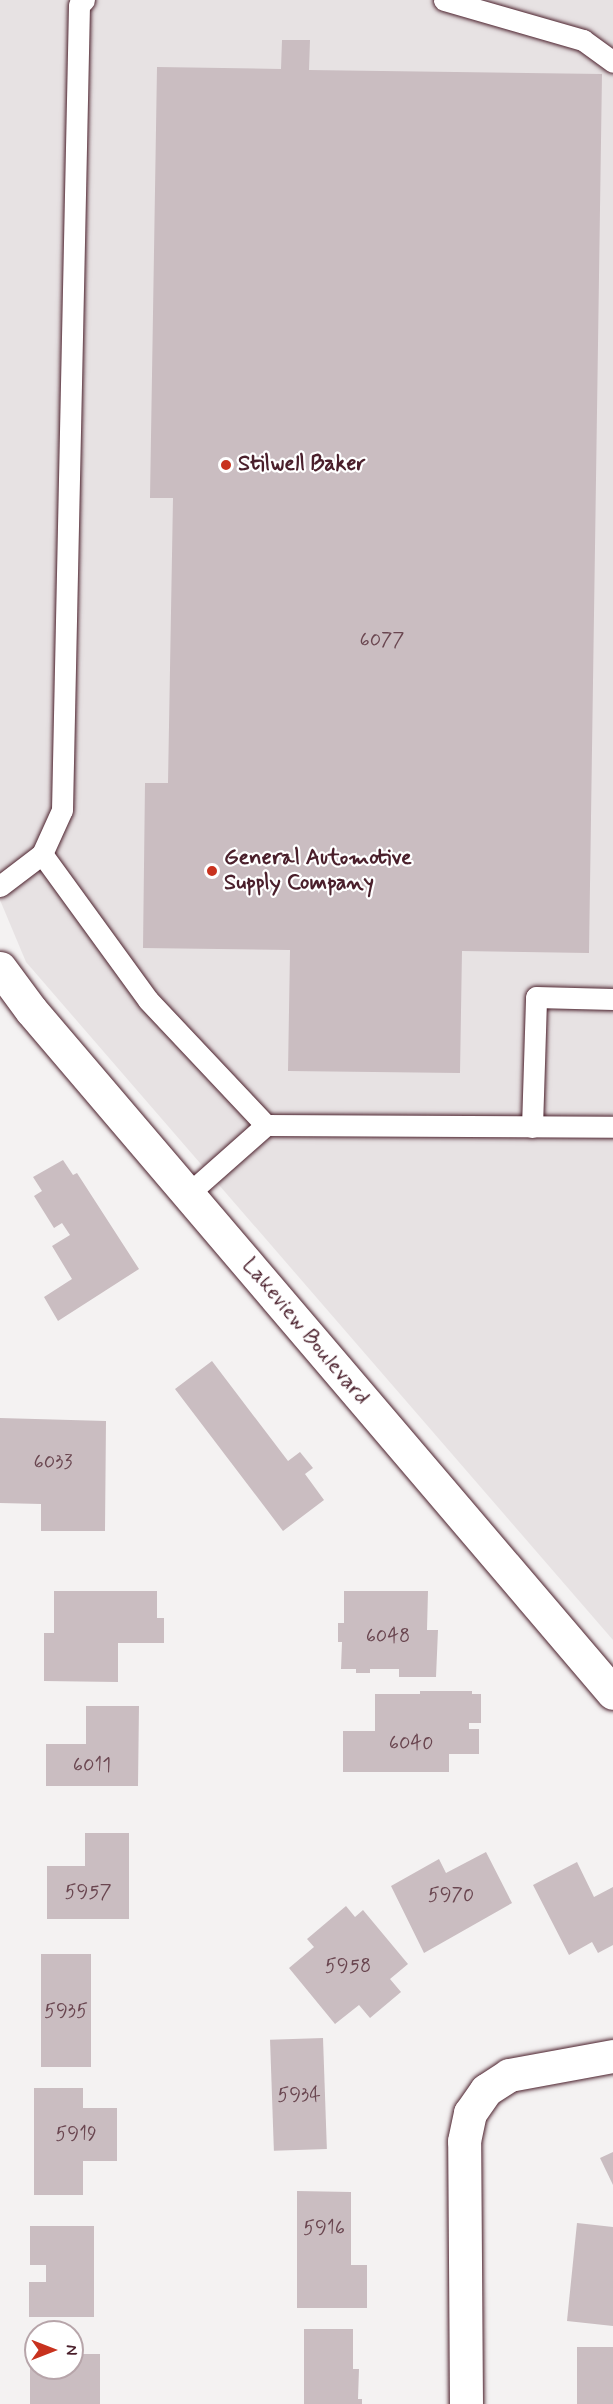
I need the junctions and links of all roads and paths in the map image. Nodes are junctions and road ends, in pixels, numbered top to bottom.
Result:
1 (84, 0) edge
2 (444, 0) edge
3 (613, 62) edge
4 (42, 854) junction
5 (0, 886) edge
6 (0, 968) edge
7 (613, 999) edge
8 (266, 1125) junction
9 (532, 1127) junction
10 (613, 1127) edge
11 (188, 1194) junction
12 (613, 1693) edge
13 (613, 2056) edge
14 (466, 2404) edge

1 - 4 lane
2 - 3 lane
4 - 5 lane
4 - 8 lane
6 - 11 street, Lakeview Boulevard
7 - 9 lane
8 - 9 lane
8 - 11 lane
9 - 10 lane
11 - 12 street, Lakeview Boulevard
13 - 14 street

